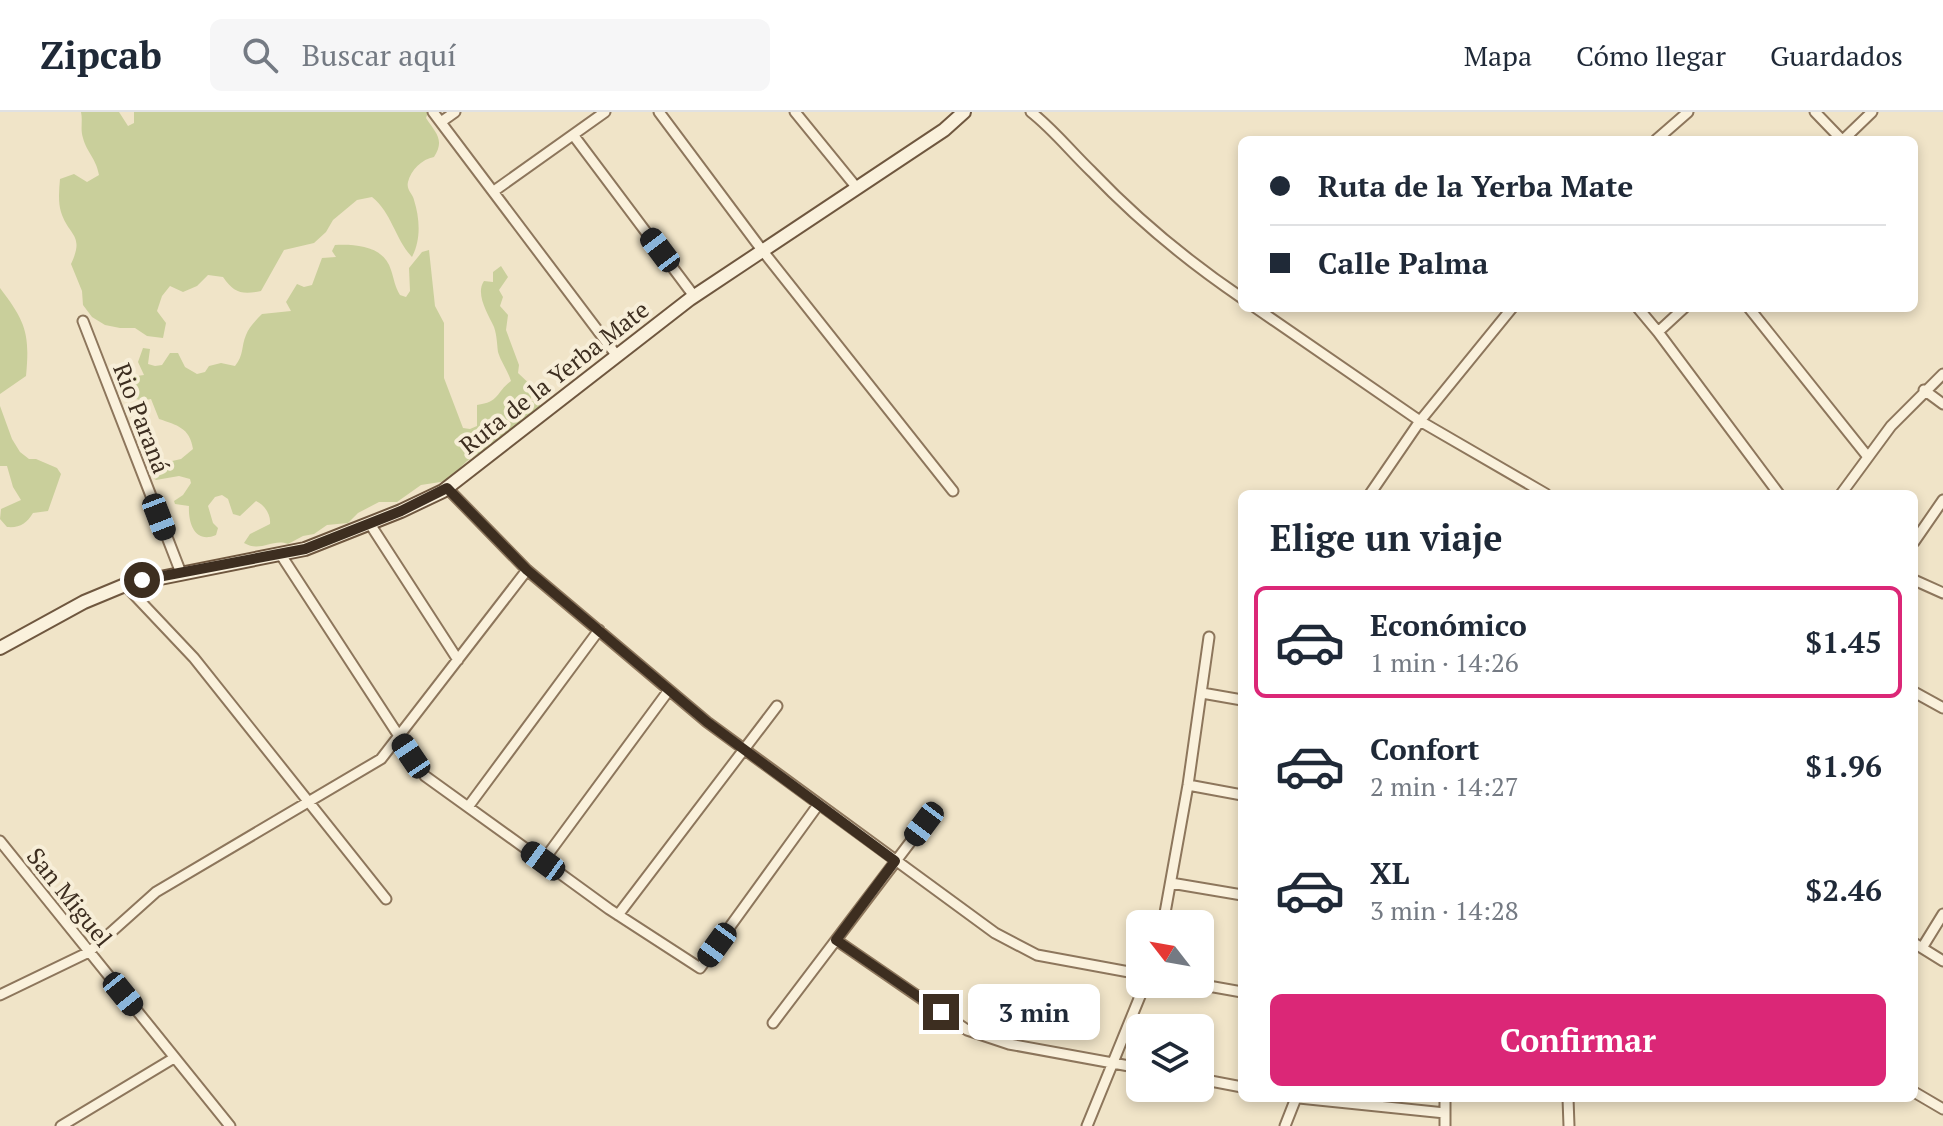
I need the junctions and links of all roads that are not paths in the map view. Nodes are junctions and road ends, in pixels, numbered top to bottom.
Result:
1 (433, 112) edge
2 (455, 112) edge
3 (605, 112) edge
4 (659, 112) edge
5 (795, 112) edge
6 (964, 112) edge
7 (1031, 112) edge
8 (1688, 112) edge
9 (1815, 112) edge
10 (1872, 112) edge
11 (441, 122) junction
12 (574, 136) junction
13 (1661, 136) edge
14 (1839, 136) edge
15 (1847, 136) edge
16 (857, 188) junction
17 (494, 191) junction
18 (762, 250) junction
19 (1238, 295) edge
20 (694, 296) junction
21 (1262, 312) edge
22 (1509, 312) edge
23 (1641, 312) edge
24 (1680, 312) edge
25 (1752, 312) edge
26 (83, 321) dead end
27 (1658, 332) junction
28 (617, 356) junction
29 (1943, 374) edge
30 (1924, 390) junction
31 (1943, 404) edge
32 (1420, 421) junction
33 (1868, 457) junction
34 (447, 488) junction
35 (1373, 490) edge
36 (1539, 490) edge
37 (1776, 490) edge
38 (1844, 490) edge
39 (953, 491) dead end
40 (1943, 500) edge
41 (370, 524) junction
42 (1918, 536) edge
43 (281, 555) junction
44 (527, 570) junction
45 (181, 573) junction
46 (1918, 582) edge
47 (125, 585) junction
48 (1943, 593) edge
49 (599, 630) junction
50 (1209, 637) dead end
51 (0, 648) edge
52 (458, 660) junction
53 (669, 690) junction
54 (1202, 693) junction
55 (1918, 694) edge
56 (1238, 699) edge
57 (777, 706) dead end
58 (1943, 708) edge
59 (398, 737) junction
60 (744, 750) junction
61 (1188, 785) junction
62 (1238, 794) edge
63 (309, 801) junction
64 (818, 805) junction
65 (468, 807) junction
66 (924, 824) dead end
67 (0, 841) edge
68 (5, 856) edge
69 (543, 861) junction
70 (895, 861) junction
71 (1171, 883) junction
72 (1238, 894) edge
73 (386, 899) dead end
74 (1166, 910) edge
75 (1943, 914) edge
76 (618, 915) junction
77 (836, 940) junction
78 (1918, 945) edge
79 (89, 952) junction
80 (1943, 961) edge
81 (1126, 971) edge
82 (1214, 987) edge
83 (1238, 991) edge
84 (0, 995) edge
85 (1139, 998) edge
86 (773, 1023) dead end
87 (174, 1058) junction
88 (1112, 1062) junction
89 (1126, 1065) edge
90 (1214, 1082) edge
91 (1238, 1086) edge
92 (1918, 1094) edge
93 (1296, 1102) edge
94 (1337, 1102) edge
95 (1445, 1102) edge
96 (1568, 1102) edge
97 (1943, 1109) edge
98 (1445, 1113) junction
99 (61, 1126) edge
100 (230, 1126) edge
101 (1087, 1126) edge
102 (1285, 1126) edge
103 (1445, 1126) edge
104 (1569, 1126) edge

1 - 11 street
2 - 11 street
3 - 12 street
4 - 18 street
5 - 16 street
6 - 16 main road, Ruta de la Yerba Mate
7 - 19 street
8 - 13 street
9 - 14 street
10 - 15 street
11 - 17 street
12 - 17 street
12 - 20 street
16 - 18 main road, Ruta de la Yerba Mate
17 - 28 street
18 - 20 main road, Ruta de la Yerba Mate
18 - 39 street
20 - 28 main road, Ruta de la Yerba Mate
21 - 32 street
22 - 32 street
23 - 27 street
24 - 27 street
25 - 33 street
26 - 45 street, Rio Paraná
27 - 37 street
28 - 34 main road, Ruta de la Yerba Mate
29 - 30 street
30 - 31 street
30 - 33 street
32 - 35 street
32 - 36 street
33 - 38 street
34 - 41 main road, Ruta de la Yerba Mate
34 - 44 street
40 - 42 street
41 - 43 main road, Ruta de la Yerba Mate
41 - 52 street
43 - 45 main road, Ruta de la Yerba Mate
43 - 59 street
44 - 49 street
44 - 52 street
45 - 47 main road, Ruta de la Yerba Mate
46 - 48 street
47 - 51 main road, Ruta de la Yerba Mate
47 - 63 street
49 - 53 street
49 - 65 street
50 - 54 street
52 - 59 street
53 - 60 street
53 - 69 street
54 - 56 street
54 - 61 street
55 - 58 street
57 - 60 street
59 - 63 street
59 - 65 street
60 - 64 street
60 - 76 street
61 - 62 street
61 - 71 street
63 - 73 street
63 - 79 street
64 - 70 street
64 - 76 street
65 - 69 street
66 - 70 street
67 - 68 street, San Miguel
68 - 79 street, San Miguel
69 - 76 street
70 - 77 street
70 - 81 street
71 - 72 street
71 - 74 street
75 - 78 street
77 - 86 street
77 - 88 street
78 - 80 street
79 - 84 street
79 - 87 street, San Miguel
82 - 83 street
85 - 88 street
87 - 99 street
87 - 100 street, San Miguel
88 - 89 street
88 - 101 street
90 - 91 street
92 - 97 street
93 - 102 street
94 - 98 street
95 - 98 street
96 - 104 street
98 - 103 street

